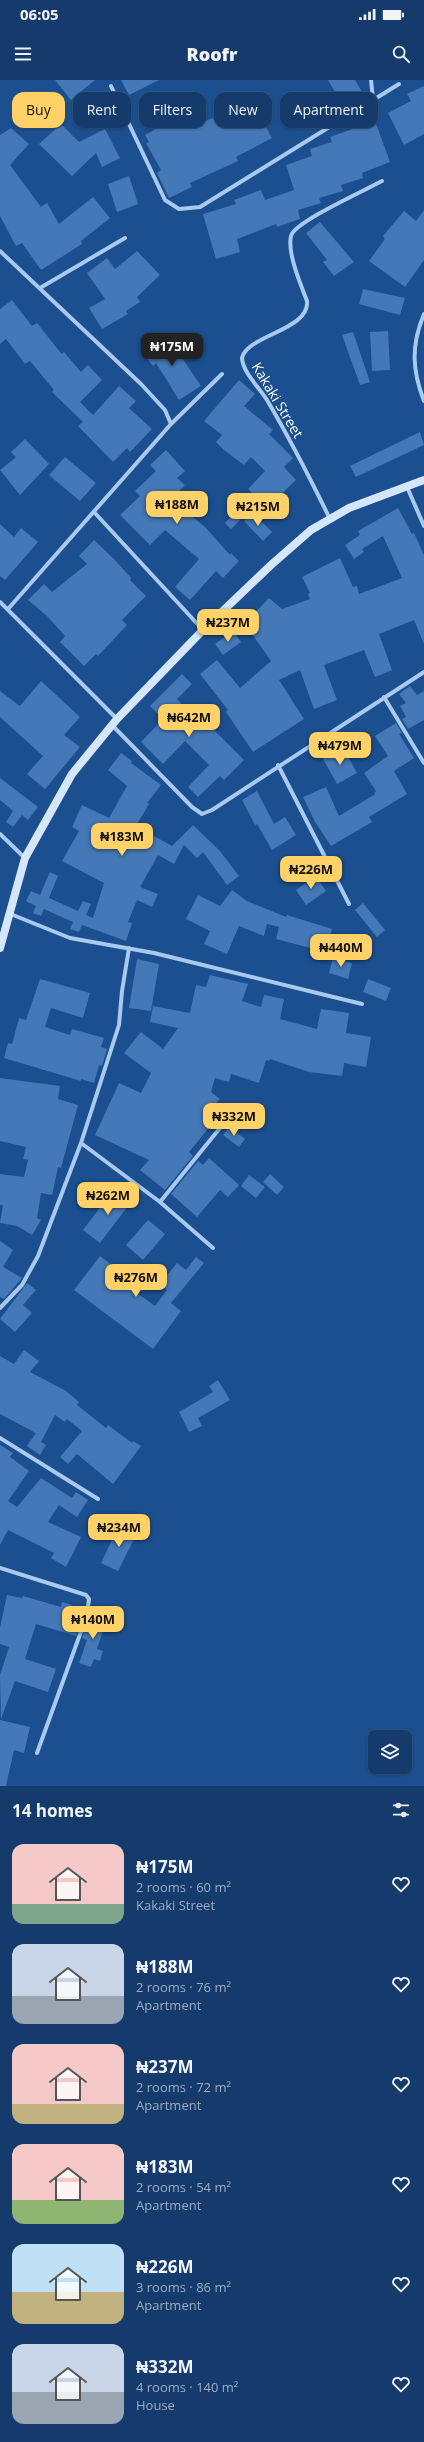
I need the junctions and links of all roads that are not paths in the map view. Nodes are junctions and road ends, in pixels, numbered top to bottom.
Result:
1 (371, 80) edge
2 (399, 84) dead end
3 (111, 86) dead end
4 (372, 92) edge
5 (378, 96) edge
6 (327, 128) edge
7 (382, 181) dead end
8 (125, 238) dead end
9 (0, 251) edge
10 (40, 288) junction
11 (424, 314) edge
12 (222, 374) dead end
13 (424, 401) edge
14 (171, 424) junction
15 (424, 480) edge
16 (407, 486) junction
17 (94, 512) junction
18 (330, 519) junction
19 (424, 526) edge
20 (0, 602) edge
21 (8, 609) junction
22 (203, 630) junction
23 (424, 672) edge
24 (384, 697) junction
25 (114, 722) junction
26 (424, 763) edge
27 (278, 765) junction
28 (0, 834) edge
29 (25, 858) junction
30 (349, 904) dead end
31 (8, 913) junction
32 (0, 948) edge
33 (129, 948) junction
34 (362, 1004) dead end
35 (224, 1123) dead end
36 (81, 1143) junction
37 (160, 1202) junction
38 (213, 1248) dead end
39 (0, 1308) edge
40 (0, 1438) edge
41 (98, 1499) dead end
42 (0, 1568) edge
43 (36, 1753) dead end

1 - 4 street
2 - 5 street
3 - 6 street
7 - 18 street, Kakaki Street
8 - 10 street
9 - 10 street
10 - 14 street
11 - 13 street
12 - 14 street
14 - 17 street
15 - 16 street
16 - 18 street
16 - 19 street
17 - 21 street
17 - 22 street
18 - 22 street
20 - 21 street
21 - 25 street
22 - 25 street
23 - 24 street
24 - 26 street
24 - 27 street
25 - 27 street
25 - 29 street
27 - 30 street
28 - 29 street
29 - 31 street
31 - 32 street
31 - 33 street
33 - 34 street
33 - 36 street
35 - 37 street
36 - 37 street
36 - 39 street
37 - 38 street
40 - 41 street
42 - 43 street

